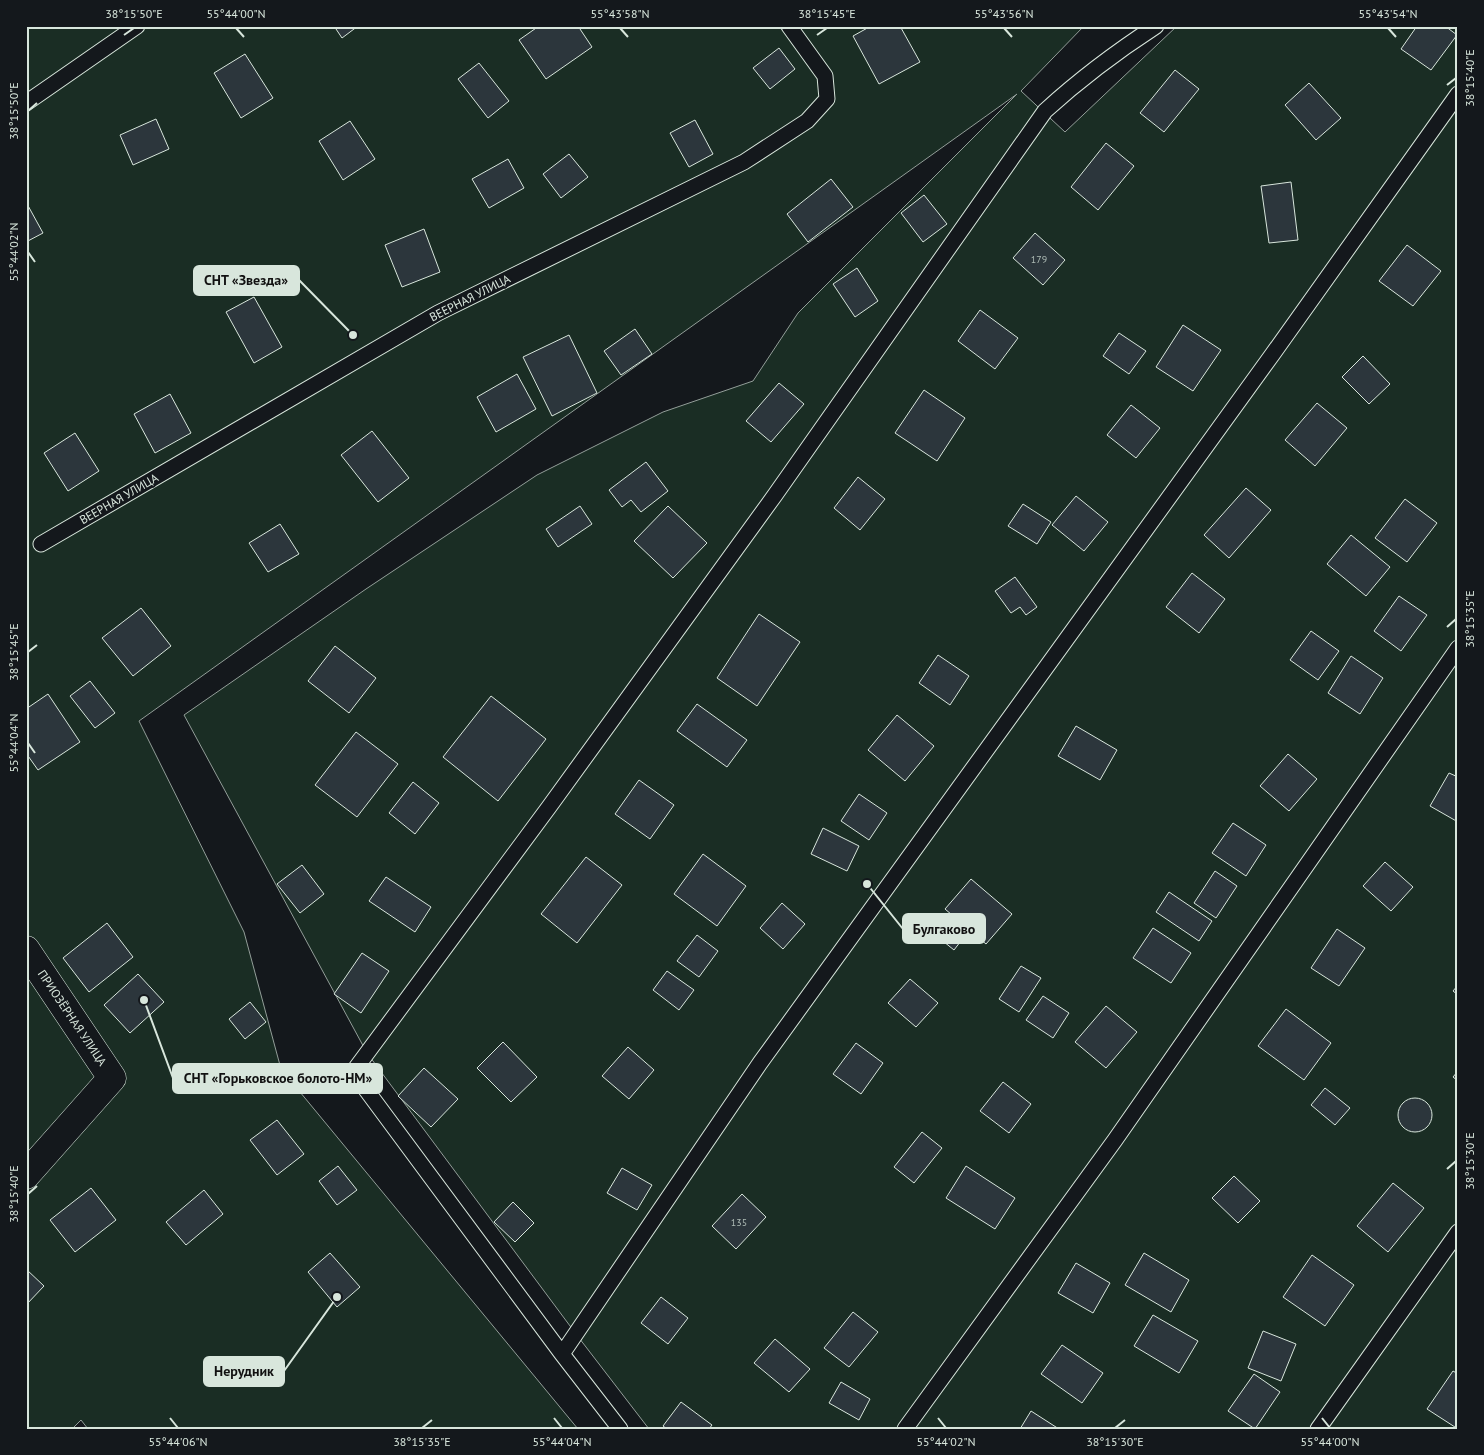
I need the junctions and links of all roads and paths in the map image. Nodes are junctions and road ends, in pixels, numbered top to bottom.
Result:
1 (137, 26) edge
2 (789, 26) edge
3 (1156, 26) edge
4 (1458, 94) edge
5 (26, 103) edge
6 (41, 544) dead end
7 (1458, 648) edge
8 (26, 950) edge
9 (26, 1175) edge
10 (1458, 1232) edge
11 (562, 1354) junction
12 (620, 1429) edge
13 (905, 1429) edge
14 (1318, 1429) edge

1 - 5 lane
2 - 6 lane, ВЕЕРНАЯ УЛИЦА
3 - 11 lane
4 - 11 lane
7 - 13 lane
8 - 9 street, ПРИОЗЁРНАЯ УЛИЦА
10 - 14 lane
11 - 12 lane

